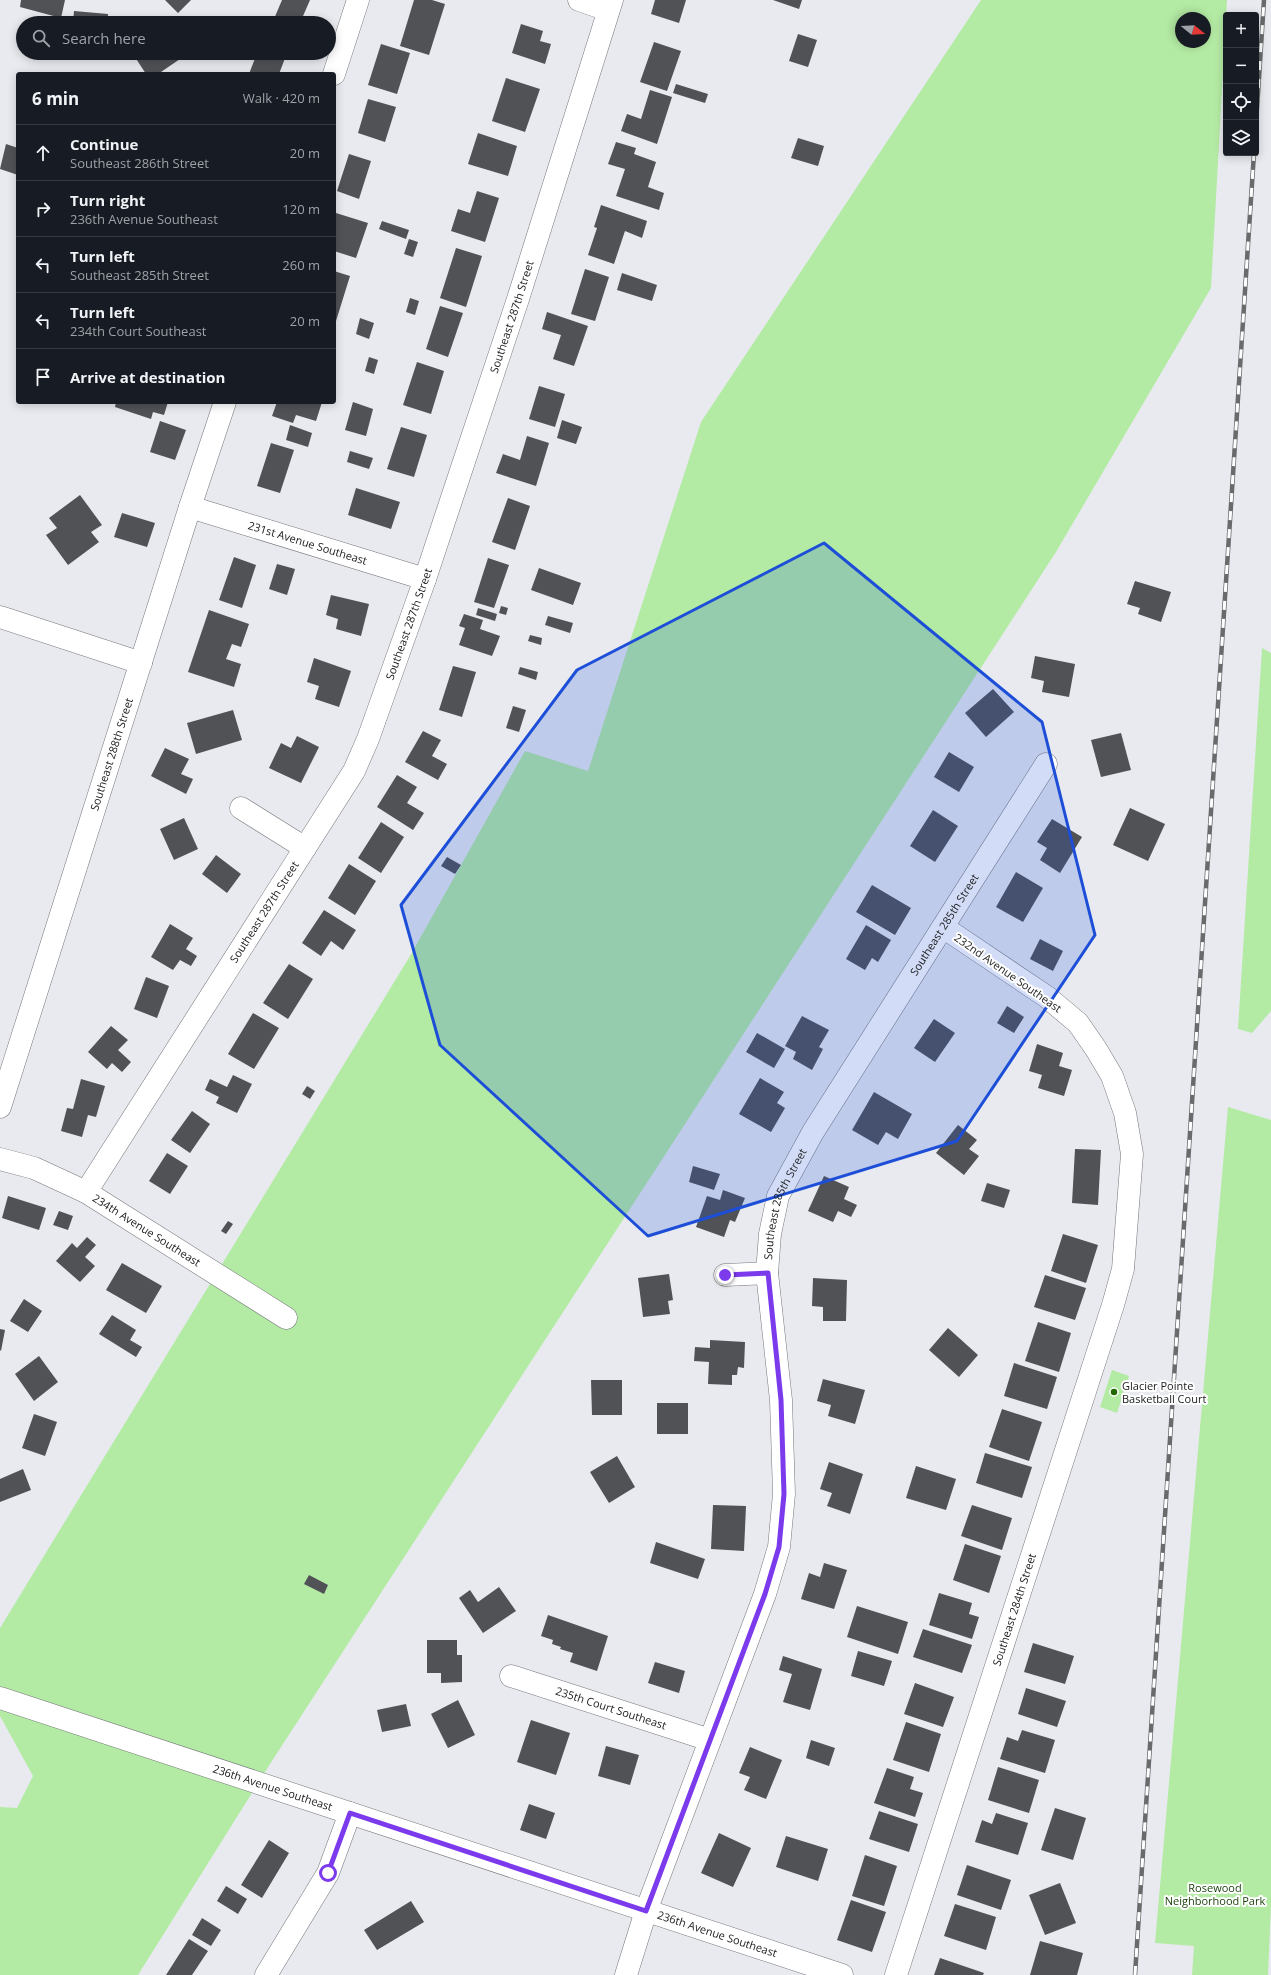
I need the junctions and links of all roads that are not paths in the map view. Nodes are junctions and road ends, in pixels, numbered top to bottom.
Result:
1 (358, 0) edge
2 (579, 0) edge
3 (610, 5) edge
4 (335, 72) edge
5 (224, 404) edge
6 (190, 507) junction
7 (425, 579) junction
8 (0, 617) edge
9 (141, 662) junction
10 (1046, 764) dead end
11 (241, 808) dead end
12 (305, 848) junction
13 (943, 927) junction
14 (0, 1107) edge
15 (0, 1159) edge
16 (86, 1192) junction
17 (1126, 1244) joint
18 (768, 1273) junction
19 (725, 1275) dead end
20 (286, 1318) dead end
21 (511, 1676) dead end
22 (0, 1698) edge
23 (710, 1740) junction
24 (350, 1813) junction
25 (646, 1911) junction
26 (266, 1975) edge
27 (626, 1975) edge
28 (842, 1975) edge
29 (896, 1975) edge

1 - 4 street
2 - 3 street
3 - 7 street, Southeast 287th Street
5 - 6 street, Southeast 288th Street
6 - 7 street, 231st Avenue Southeast
6 - 9 street, Southeast 288th Street
7 - 12 street, Southeast 287th Street
8 - 9 street
9 - 14 street, Southeast 288th Street
10 - 13 street, Southeast 285th Street
11 - 12 street
12 - 16 street, Southeast 287th Street
13 - 17 street, 232nd Avenue Southeast
13 - 18 street, Southeast 285th Street
15 - 16 street, 234th Avenue Southeast
16 - 20 street, 234th Avenue Southeast
17 - 29 street, Southeast 284th Street
18 - 19 street
18 - 23 street, Southeast 285th Street
21 - 23 street, 235th Court Southeast
22 - 24 street, 236th Avenue Southeast
23 - 25 street, Southeast 285th Street
24 - 25 street, 236th Avenue Southeast
24 - 26 street
25 - 27 street, Southeast 285th Street
25 - 28 street, 236th Avenue Southeast

